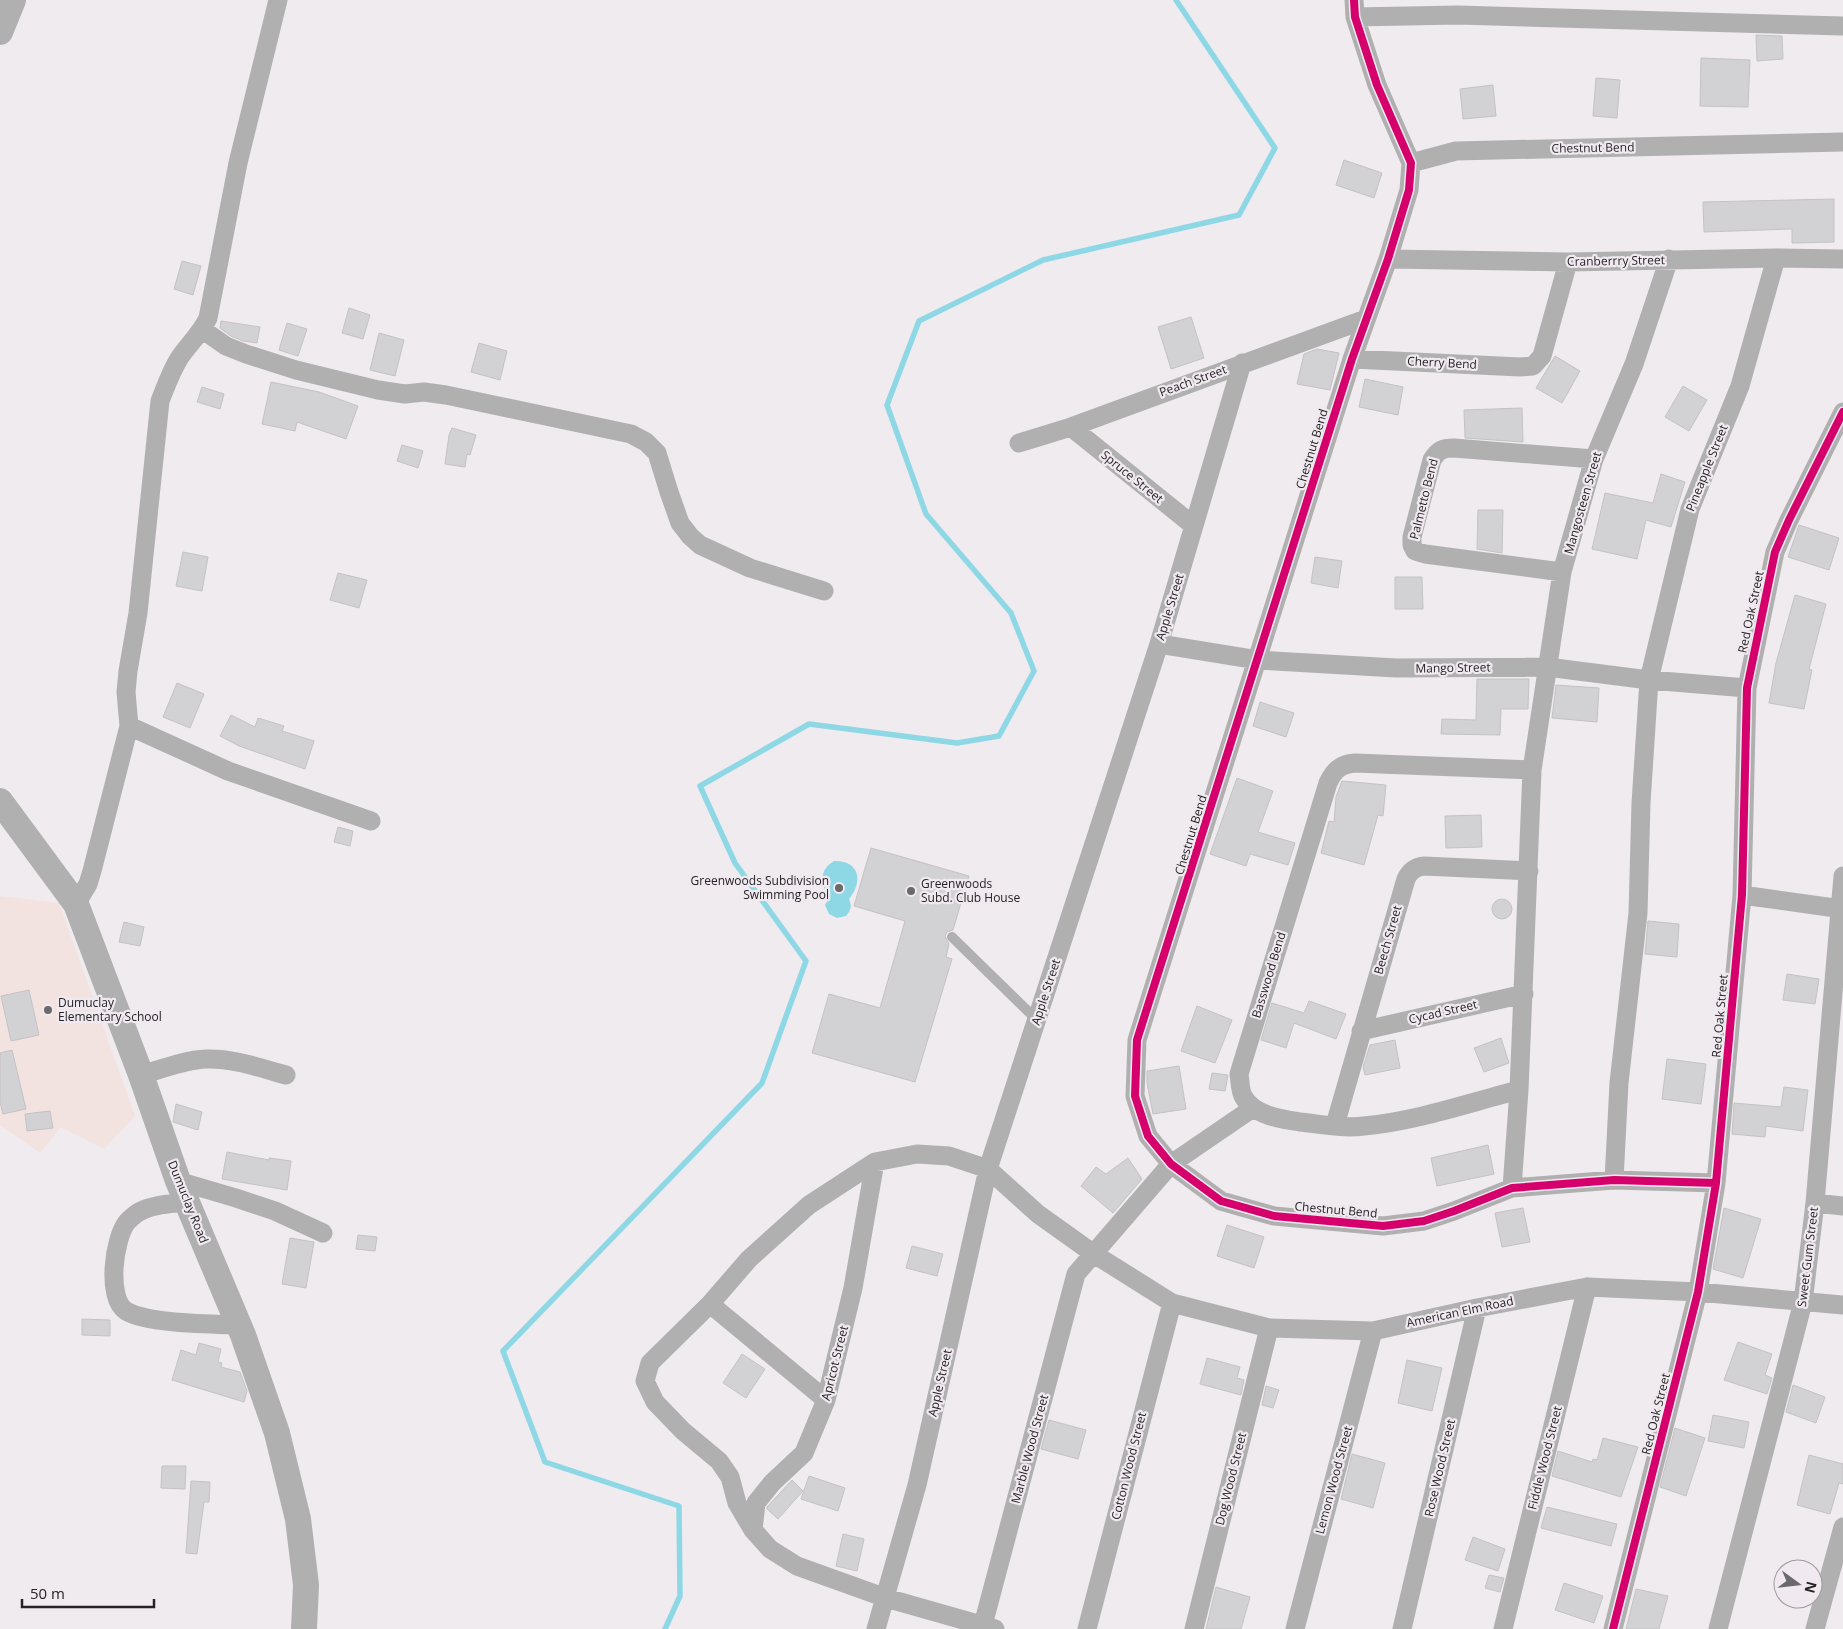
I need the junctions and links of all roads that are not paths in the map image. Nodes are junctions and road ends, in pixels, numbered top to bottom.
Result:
1 (13, 0) edge
2 (278, 0) edge
3 (1354, 8) edge
4 (1458, 8) edge
5 (1843, 26) edge
6 (0, 32) edge
7 (1843, 142) edge
8 (1411, 163) junction
9 (1776, 258) junction
10 (1388, 259) junction
11 (1843, 259) edge
12 (1669, 260) junction
13 (1568, 262) junction
14 (1366, 319) junction
15 (203, 330) junction
16 (1352, 359) junction
17 (1242, 363) junction
18 (1843, 412) edge
19 (1071, 427) junction
20 (1019, 443) dead end
21 (1594, 459) junction
22 (1194, 526) junction
23 (1562, 572) junction
24 (824, 591) dead end
25 (1159, 644) junction
26 (1258, 660) junction
27 (1547, 667) junction
28 (1649, 680) junction
29 (1747, 688) junction
30 (129, 726) junction
31 (1532, 770) junction
32 (0, 800) edge
33 (371, 820) dead end
34 (1528, 871) junction
35 (1843, 876) edge
36 (1742, 895) junction
37 (76, 904) junction
38 (1842, 909) edge
39 (952, 937) dead end
40 (1524, 994) junction
41 (1037, 1020) junction
42 (1361, 1031) junction
43 (141, 1075) junction
44 (286, 1075) dead end
45 (1519, 1090) junction
46 (1253, 1108) junction
47 (1335, 1125) junction
48 (874, 1162) junction
49 (1171, 1164) junction
50 (988, 1169) junction
51 (1614, 1180) junction
52 (1716, 1183) junction
53 (1512, 1188) junction
54 (183, 1192) junction
55 (1815, 1203) junction
56 (1843, 1206) edge
57 (323, 1233) dead end
58 (1094, 1254) junction
59 (1587, 1287) junction
60 (1698, 1292) junction
61 (1804, 1302) junction
62 (1172, 1303) junction
63 (710, 1304) junction
64 (1843, 1305) edge
65 (1478, 1308) junction
66 (239, 1325) junction
67 (1268, 1328) junction
68 (1373, 1331) junction
69 (826, 1400) junction
70 (1843, 1527) edge
71 (753, 1530) junction
72 (886, 1598) junction
73 (989, 1627) edge
74 (304, 1629) edge
75 (876, 1629) edge
76 (1088, 1629) edge
77 (1194, 1629) edge
78 (1295, 1629) edge
79 (1402, 1629) edge
80 (1503, 1629) edge
81 (1614, 1629) edge
82 (1718, 1629) edge
83 (1815, 1629) edge

1 - 6 street
2 - 15 street
3 - 4 street
3 - 8 street
4 - 5 street
7 - 8 street, Chestnut Bend
8 - 10 street, Chestnut Bend
9 - 11 street, Cranberrry Street
9 - 12 street, Cranberrry Street
9 - 28 street, Pineapple Street
10 - 13 street, Cranberrry Street
10 - 14 street, Chestnut Bend
12 - 13 street, Cranberrry Street
12 - 21 street, Mangosteen Street
13 - 16 street, Cherry Bend
14 - 16 street, Chestnut Bend
14 - 17 street, Peach Street
15 - 24 street
15 - 30 street
16 - 26 street, Chestnut Bend
17 - 19 street, Peach Street
17 - 22 street, Apple Street
18 - 29 street, Red Oak Street
19 - 20 street, Peach Street
19 - 22 street, Spruce Street
21 - 23 street, Mangosteen Street
21 - 23 street, Palmetto Bend
22 - 25 street, Apple Street
23 - 27 street, Mangosteen Street
25 - 26 street, Mango Street
25 - 41 street, Apple Street
26 - 27 street, Mango Street
26 - 49 street, Chestnut Bend
27 - 28 street, Mango Street
27 - 31 street, Mangosteen Street
28 - 29 street, Mango Street
28 - 51 street, Pineapple Street
29 - 36 street, Red Oak Street
30 - 33 street
30 - 37 street
31 - 34 street, Mangosteen Street
31 - 46 street, Basswood Bend
32 - 37 street, Dumuclay Road
34 - 40 street, Mangosteen Street
34 - 42 street, Beech Street
35 - 38 street, Sweet Gum Street
36 - 38 street
36 - 52 street, Red Oak Street
37 - 43 street, Dumuclay Road
38 - 55 street, Sweet Gum Street
39 - 41 lane
40 - 42 street, Cycad Street
40 - 45 street, Mangosteen Street
41 - 50 street, Apple Street
42 - 47 street, Beech Street
43 - 44 street
43 - 54 street, Dumuclay Road
45 - 47 street
45 - 53 street, Mangosteen Street
46 - 47 street
46 - 49 street
48 - 50 street
48 - 63 street
48 - 69 street, Apricot Street
49 - 53 street, Chestnut Bend
49 - 58 street
50 - 58 street
50 - 72 street, Apple Street
51 - 52 street, Chestnut Bend
51 - 53 street, Chestnut Bend
52 - 60 street, Red Oak Street
54 - 57 street
54 - 66 street, Dumuclay Road
54 - 66 street
55 - 56 street
55 - 61 street, Sweet Gum Street
58 - 62 street, American Elm Road
58 - 73 street, Marble Wood Street
59 - 60 street, American Elm Road
59 - 65 street, American Elm Road
59 - 80 street, Fiddle Wood Street
60 - 61 street, American Elm Road
60 - 81 street, Red Oak Street
61 - 64 street, American Elm Road
61 - 82 street, Sweet Gum Street
62 - 67 street, American Elm Road
62 - 76 street, Cotton Wood Street
63 - 69 street
63 - 71 street
65 - 68 street, American Elm Road
65 - 79 street, Rose Wood Street
66 - 74 street, Dumuclay Road
67 - 68 street, American Elm Road
67 - 77 street, Dog Wood Street
68 - 78 street, Lemon Wood Street
69 - 71 street, Apricot Street
70 - 83 street
71 - 72 street
72 - 73 street
72 - 75 street, Apple Street

